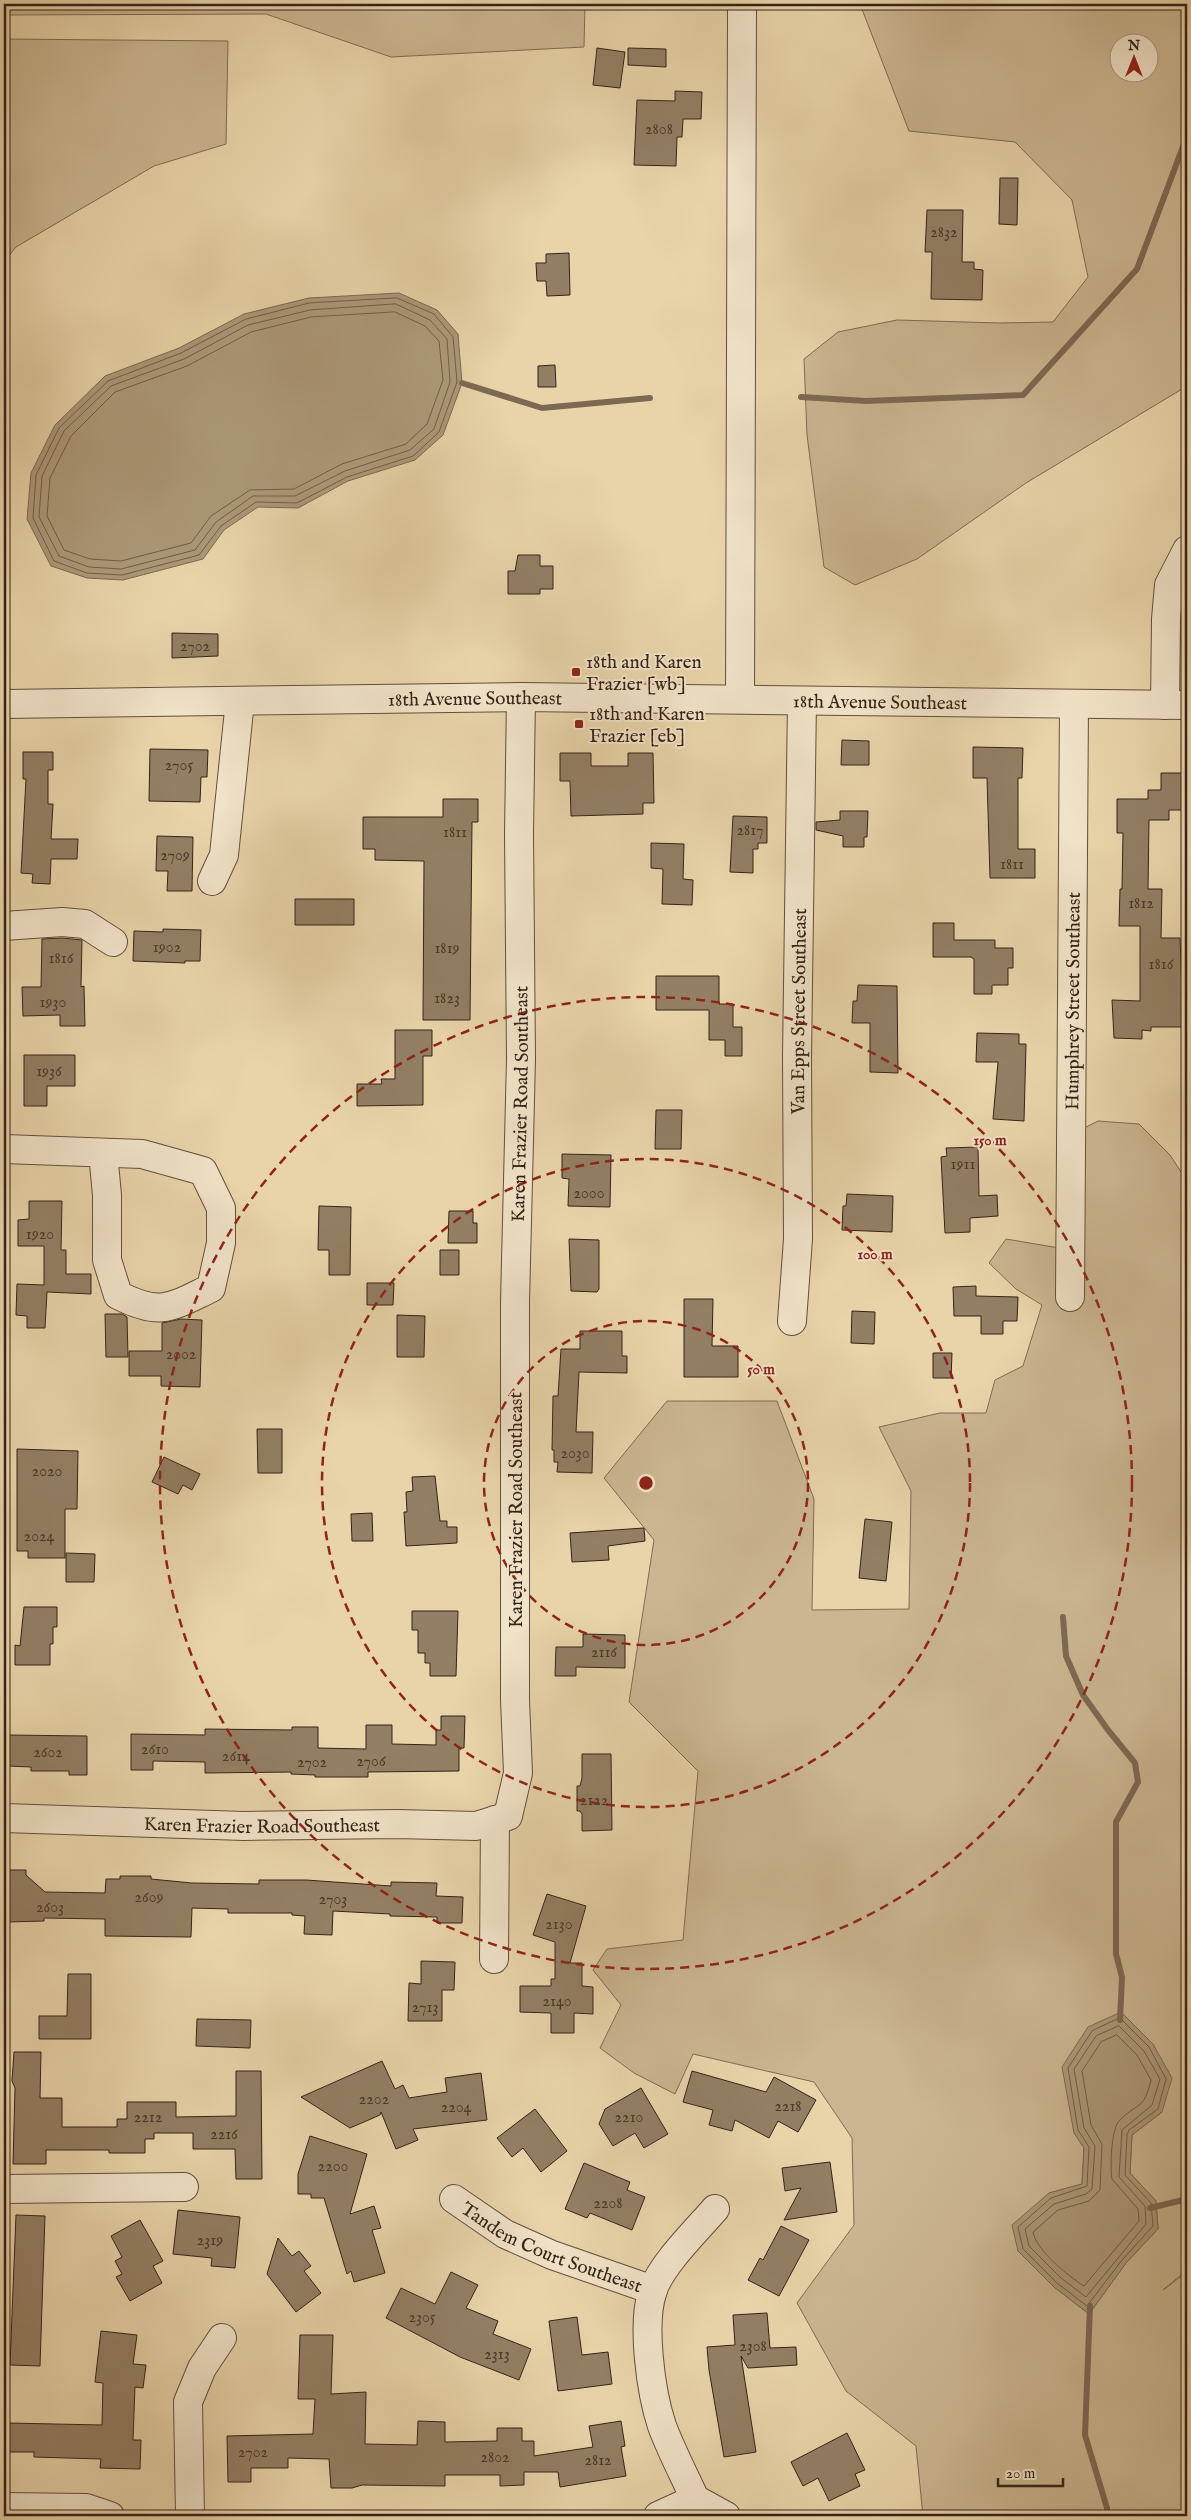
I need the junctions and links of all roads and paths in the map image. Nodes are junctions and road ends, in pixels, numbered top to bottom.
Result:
1 (742, 4) edge
2 (1187, 550) edge
3 (521, 697) junction
4 (740, 699) junction
5 (240, 701) junction
6 (802, 701) junction
7 (4, 704) edge
8 (1074, 704) junction
9 (1176, 705) edge
10 (212, 881) dead end
11 (4, 926) edge
12 (113, 942) dead end
13 (4, 1149) edge
14 (103, 1153) junction
15 (1070, 1297) dead end
16 (792, 1321) dead end
17 (4, 1818) edge
18 (495, 1820) junction
19 (494, 1959) dead end
20 (184, 2188) dead end
21 (4, 2189) edge
22 (454, 2199) dead end
23 (715, 2209) dead end
24 (653, 2290) junction
25 (222, 2338) dead end
26 (695, 2499) junction
27 (4, 2506) edge
28 (110, 2516) edge
29 (190, 2516) edge
30 (658, 2516) edge
31 (726, 2516) edge

1 - 4 street
2 - 9 street
3 - 4 street, 18th Avenue Southeast
3 - 5 street, 18th Avenue Southeast
3 - 18 street, Karen Frazier Road Southeast
4 - 6 street, 18th Avenue Southeast
5 - 7 street, 18th Avenue Southeast
5 - 10 street
6 - 8 street, 18th Avenue Southeast
6 - 16 street, Van Epps Street Southeast
8 - 9 street, 18th Avenue Southeast
8 - 15 street, Humphrey Street Southeast
11 - 12 street
13 - 14 street
14 - 14 street
17 - 18 street, Karen Frazier Road Southeast
18 - 19 street
20 - 21 street
22 - 24 street, Tandem Court Southeast
23 - 24 street, Tandem Court Southeast
24 - 26 street, Tandem Court Southeast
25 - 29 street
26 - 30 street
26 - 31 street
27 - 28 street

